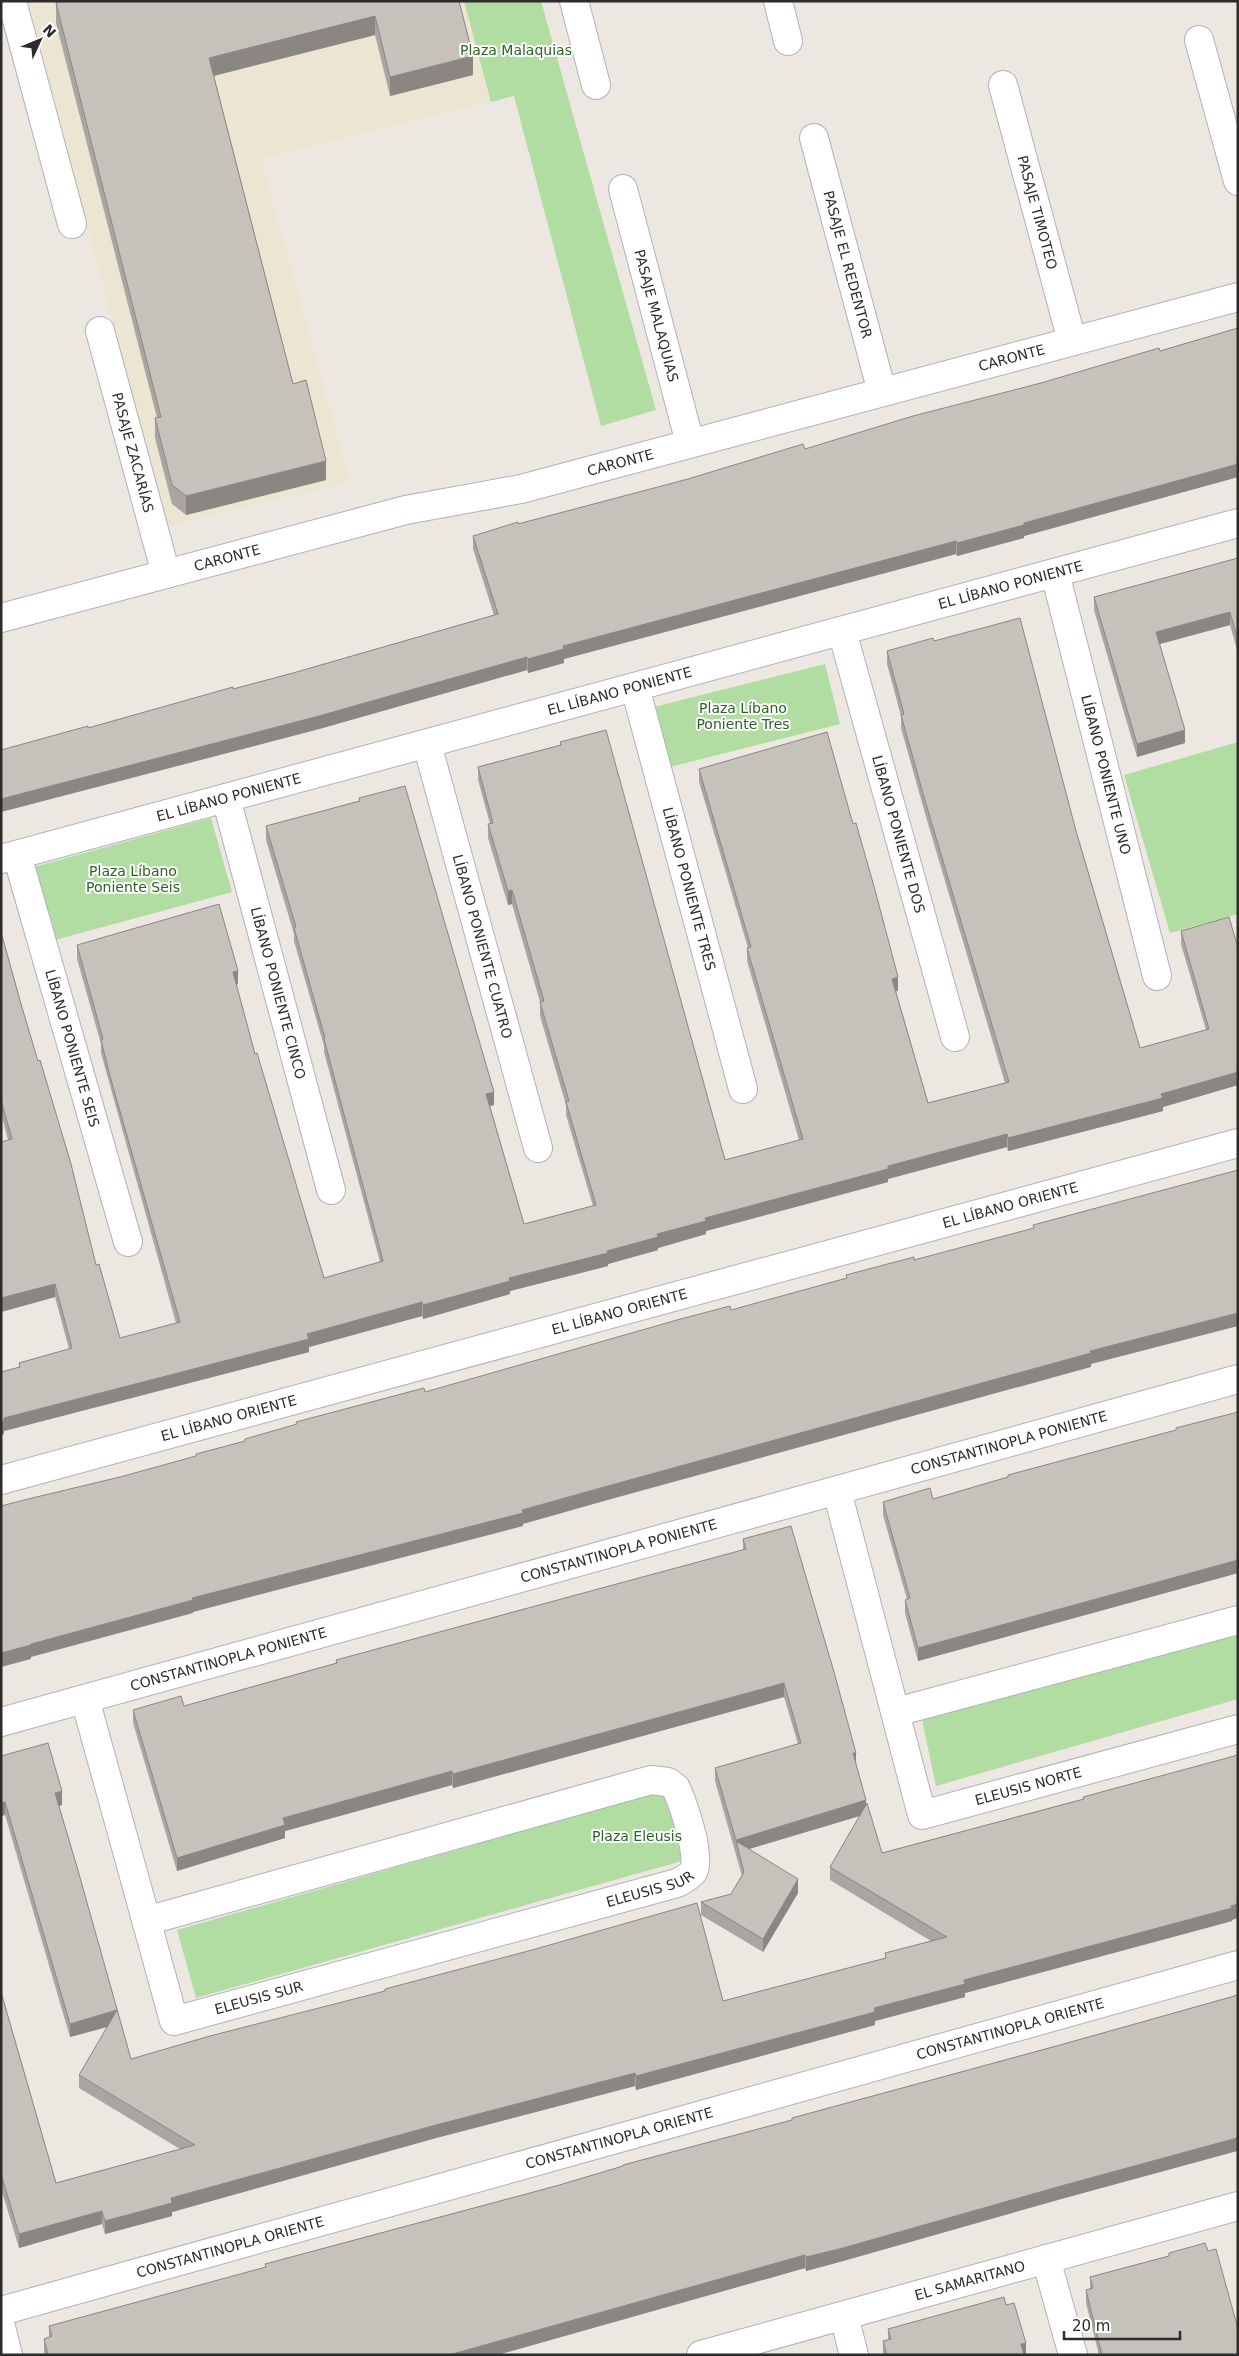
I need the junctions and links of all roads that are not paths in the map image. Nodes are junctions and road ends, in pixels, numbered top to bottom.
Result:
1 (12, 1) edge
2 (574, 1) edge
3 (778, 1) edge
4 (1199, 40) dead end
5 (788, 41) dead end
6 (596, 85) dead end
7 (1003, 85) dead end
8 (814, 138) dead end
9 (1238, 181) edge
10 (624, 189) dead end
11 (72, 224) dead end
12 (1238, 297) edge
13 (100, 331) dead end
14 (1072, 341) junction
15 (882, 392) junction
16 (690, 443) junction
17 (1238, 523) edge
18 (1054, 573) junction
19 (166, 574) junction
20 (1, 618) edge
21 (842, 631) junction
22 (634, 687) junction
23 (427, 744) junction
24 (226, 798) junction
25 (9, 857) edge
26 (1157, 976) dead end
27 (955, 1037) dead end
28 (743, 1089) dead end
29 (1238, 1143) edge
30 (538, 1148) dead end
31 (331, 1190) dead end
32 (128, 1242) dead end
33 (1238, 1379) edge
34 (1, 1480) edge
35 (837, 1491) junction
36 (1238, 1620) edge
37 (84, 1699) junction
38 (896, 1712) junction
39 (1, 1722) edge
40 (1238, 1729) edge
41 (146, 1921) junction
42 (1238, 1966) edge
43 (1238, 2206) edge
44 (1046, 2259) junction
45 (1, 2311) edge
46 (844, 2316) junction
47 (1, 2327) edge
48 (8, 2355) edge
49 (701, 2355) edge
50 (854, 2355) edge
51 (1073, 2355) edge

1 - 11 street
2 - 6 street
3 - 5 street
4 - 9 street
7 - 14 street, PASAJE TIMOTEO
8 - 15 street, PASAJE EL REDENTOR
10 - 16 street, PASAJE MALAQUIAS
12 - 14 street, CARONTE
13 - 19 street, PASAJE ZACARÍAS
14 - 15 street, CARONTE
15 - 16 street, CARONTE
16 - 19 street, CARONTE
17 - 18 street, EL LÍBANO PONIENTE
18 - 21 street, EL LÍBANO PONIENTE
18 - 26 street, LÍBANO PONIENTE UNO
19 - 20 street, CARONTE
21 - 22 street, EL LÍBANO PONIENTE
21 - 27 street, LÍBANO PONIENTE DOS
22 - 23 street, EL LÍBANO PONIENTE
22 - 28 street, LÍBANO PONIENTE TRES
23 - 24 street, EL LÍBANO PONIENTE
23 - 30 street, LÍBANO PONIENTE CUATRO
24 - 25 street, EL LÍBANO PONIENTE
24 - 31 street, LÍBANO PONIENTE CINCO
25 - 32 street, LÍBANO PONIENTE SEIS
29 - 34 street, EL LÍBANO ORIENTE
33 - 35 street, CONSTANTINOPLA PONIENTE
35 - 37 street, CONSTANTINOPLA PONIENTE
35 - 38 street, ELEUSIS NORTE
36 - 38 street
37 - 39 street, CONSTANTINOPLA PONIENTE
37 - 41 street, ELEUSIS SUR
38 - 40 street, ELEUSIS NORTE
41 - 41 street, ELEUSIS SUR
42 - 45 street, CONSTANTINOPLA ORIENTE
43 - 44 street, EL SAMARITANO
44 - 46 street, EL SAMARITANO
44 - 51 street
46 - 49 street, EL SAMARITANO
46 - 50 street
47 - 48 street

